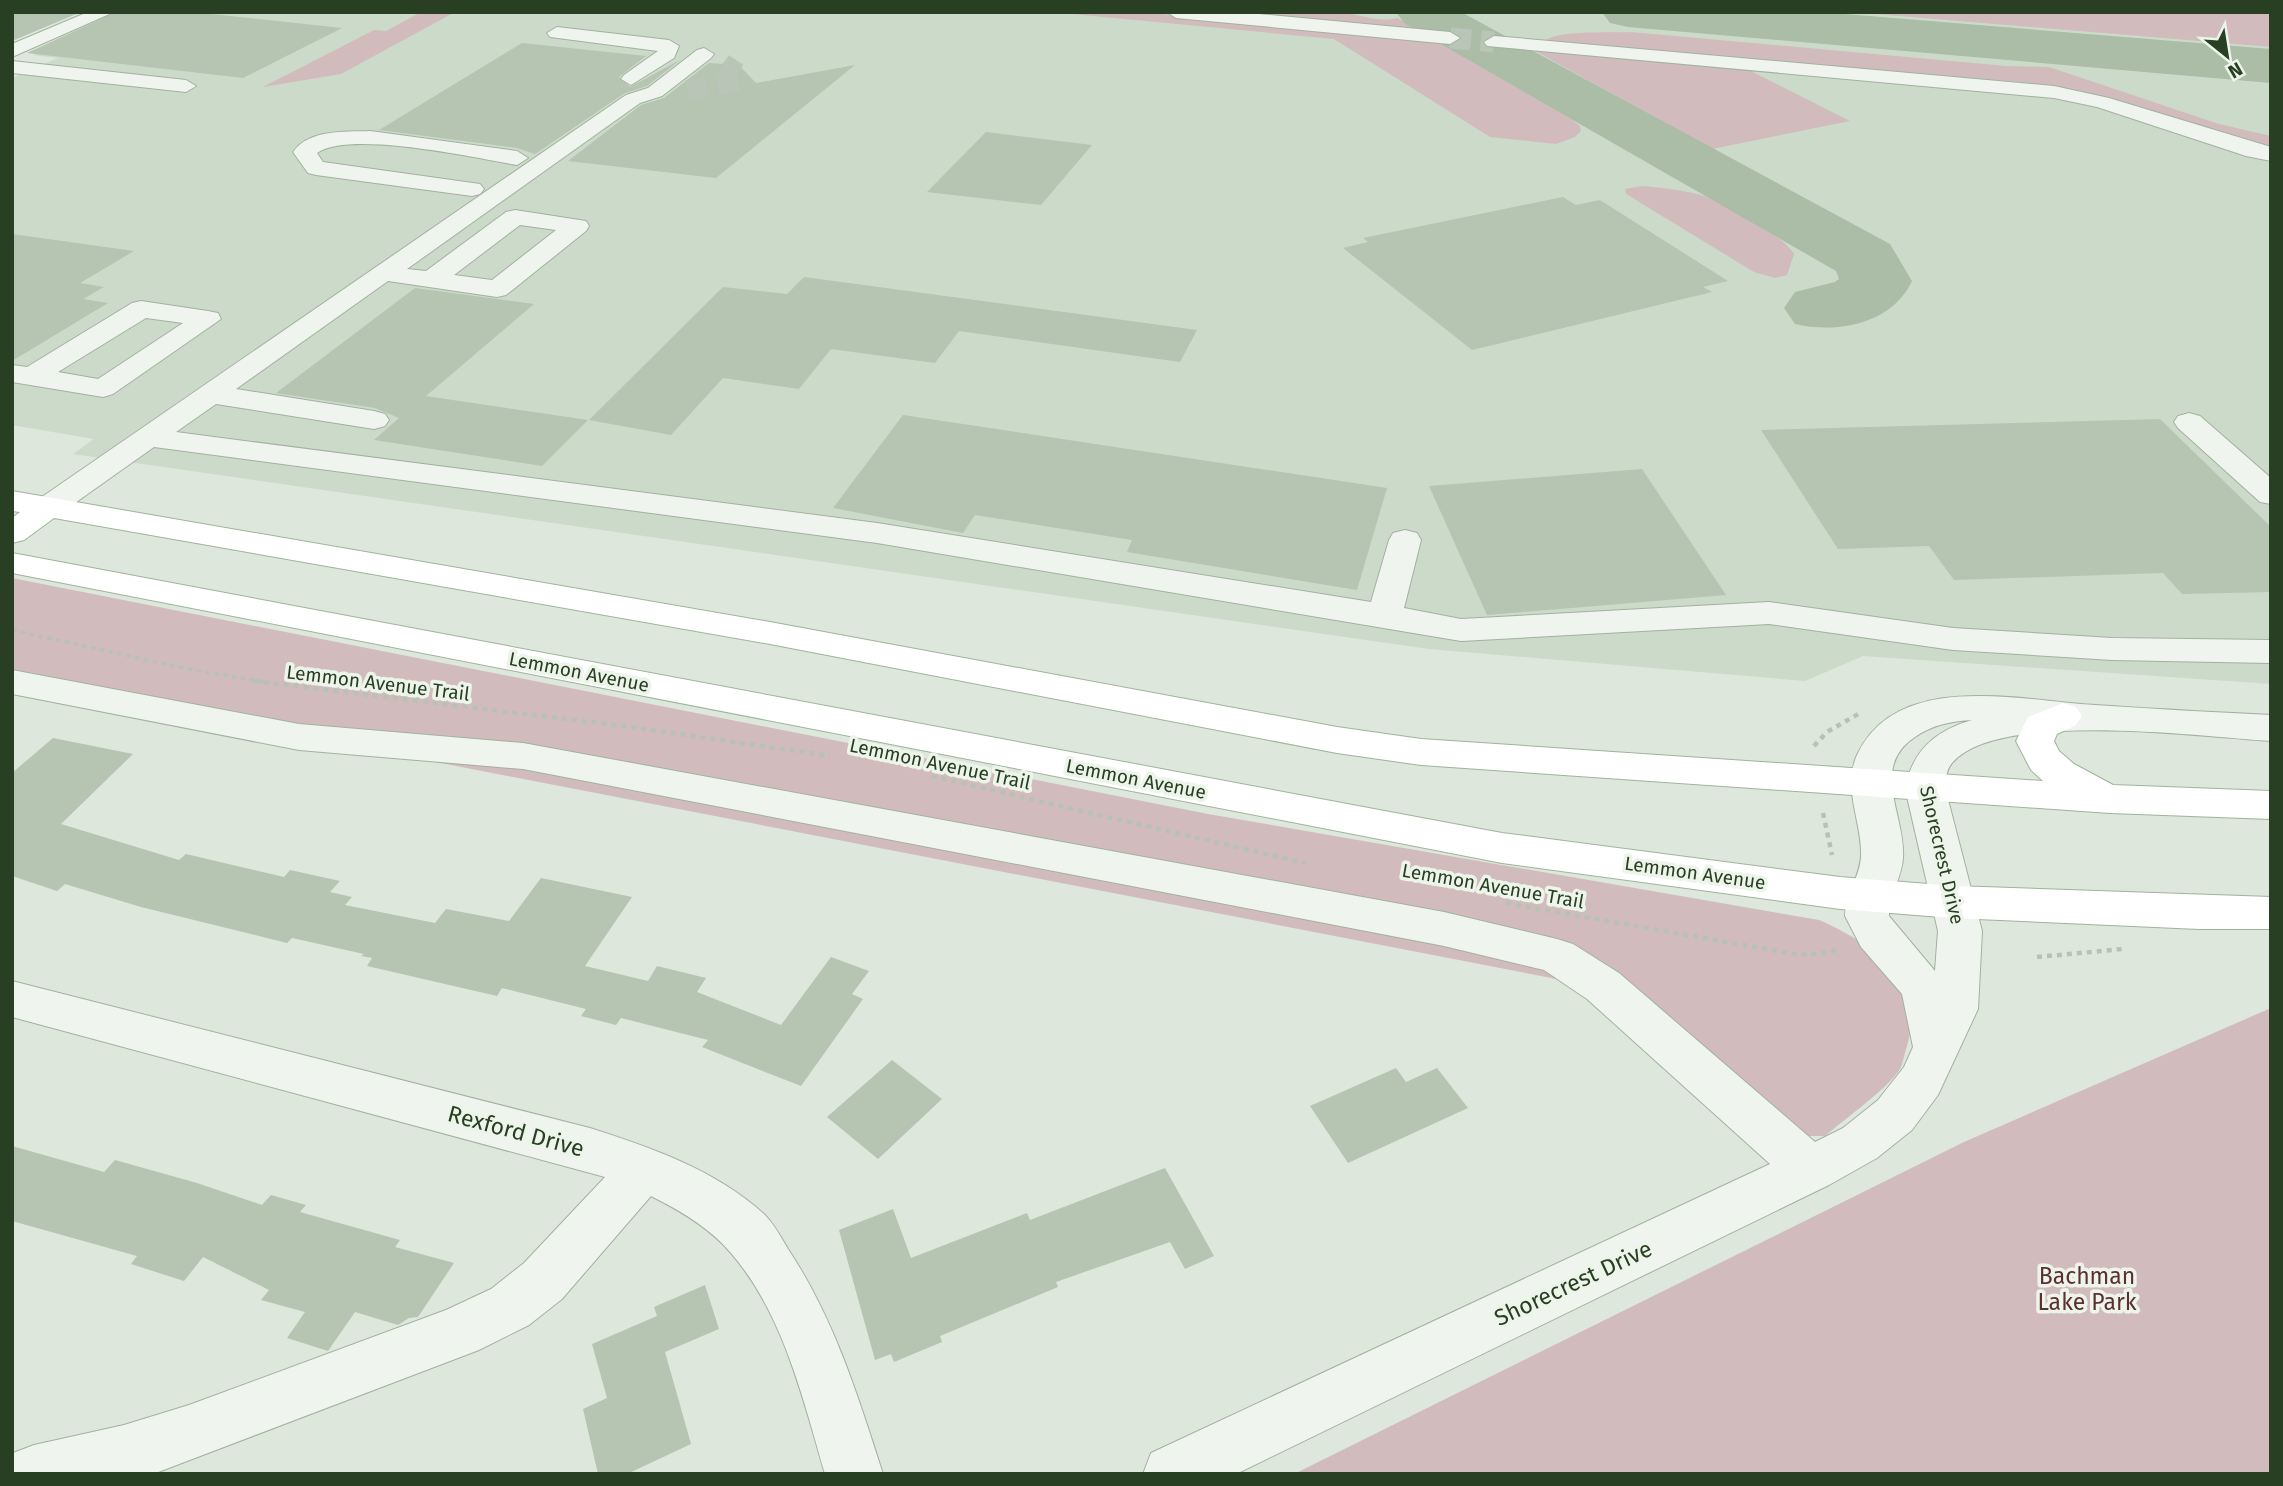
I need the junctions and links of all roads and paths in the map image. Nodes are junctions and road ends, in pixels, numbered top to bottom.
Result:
1 (105, 12) edge
2 (1176, 12) edge
3 (557, 33) dead end
4 (1450, 38) tunnel mouth
5 (1494, 42) tunnel mouth
6 (12, 51) edge
7 (707, 60) tunnel mouth
8 (12, 68) edge
9 (186, 86) dead end
10 (687, 91) tunnel mouth
11 (654, 92) junction
12 (2271, 153) edge
13 (517, 158) junction
14 (472, 189) junction
15 (383, 273) junction
16 (431, 280) junction
17 (22, 375) edge
18 (210, 394) junction
19 (374, 420) dead end
20 (2189, 422) dead end
21 (153, 433) junction
22 (2271, 495) edge
23 (29, 504) edge
24 (12, 533) edge
25 (1405, 540) dead end
26 (12, 563) edge
27 (1385, 615) junction
28 (12, 630) edge
29 (2271, 652) edge
30 (12, 682) edge
31 (2063, 716) junction
32 (2271, 729) edge
33 (835, 757) dead end
34 (928, 776) dead end
35 (1816, 781) junction
36 (1871, 785) junction
37 (1924, 788) junction
38 (2110, 799) junction
39 (2271, 805) edge
40 (1309, 863) dead end
41 (1857, 893) junction
42 (1503, 902) dead end
43 (1954, 902) junction
44 (2271, 913) edge
45 (12, 999) edge
46 (1937, 1048) junction
47 (644, 1167) junction
48 (1811, 1170) junction
49 (34, 1474) edge
50 (854, 1474) edge
51 (1172, 1474) edge

1 - 6 street
2 - 4 street
3 - 13 street
5 - 12 street
7 - 11 street
8 - 9 street
10 - 11 street
11 - 15 street
13 - 14 street
13 - 14 street
14 - 21 street
15 - 16 street
15 - 18 street
16 - 16 street
17 - 17 street
18 - 19 street
18 - 21 street
20 - 22 street
21 - 23 street
21 - 27 street
23 - 24 main road
23 - 35 main road
25 - 27 street
26 - 41 main road, Lemmon Avenue
27 - 29 street
28 - 33 path, Lemmon Avenue Trail
30 - 48 street
31 - 32 street, Shorecrest Drive
31 - 36 street, Shorecrest Drive
31 - 37 street, Shorecrest Drive
31 - 38 main road
34 - 40 path, Lemmon Avenue Trail
35 - 36 main road
35 - 41 path
36 - 37 main road
36 - 41 street, Shorecrest Drive
37 - 38 main road
37 - 43 street, Shorecrest Drive
38 - 39 main road
41 - 42 path, Lemmon Avenue Trail
41 - 43 main road, Lemmon Avenue
41 - 46 street, Shorecrest Drive
43 - 44 main road, Lemmon Avenue
43 - 46 street, Shorecrest Drive
45 - 47 street, Rexford Drive
46 - 48 street, Shorecrest Drive
47 - 49 street
47 - 50 street, Rexford Drive
48 - 51 street, Shorecrest Drive

